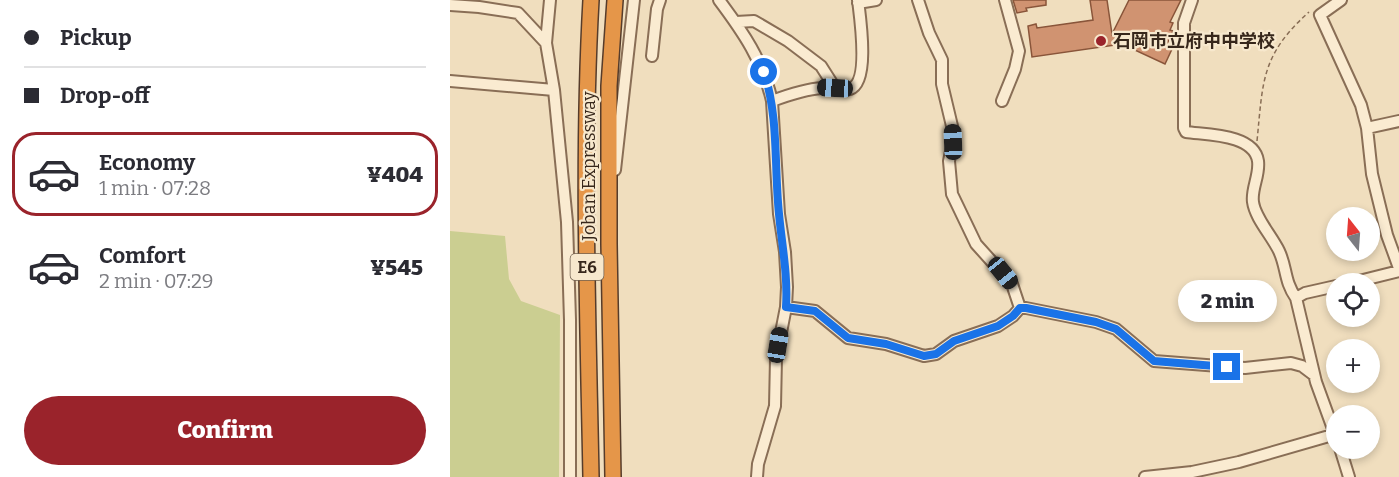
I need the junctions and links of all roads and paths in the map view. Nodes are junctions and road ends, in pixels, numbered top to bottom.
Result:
1 (550, 0) edge
2 (589, 0) edge
3 (615, 0) edge
4 (634, 0) edge
5 (660, 0) edge
6 (719, 0) edge
7 (876, 0) edge
8 (918, 0) edge
9 (1005, 0) edge
10 (1192, 0) edge
11 (1341, 0) edge
12 (858, 2) edge
13 (450, 5) edge
14 (1323, 13) junction
15 (736, 22) junction
16 (546, 43) junction
17 (652, 56) dead end
18 (450, 81) edge
19 (835, 88) junction
20 (554, 90) junction
21 (772, 101) junction
22 (1002, 101) dead end
23 (1399, 121) edge
24 (1367, 129) junction
25 (1252, 150) junction
26 (609, 244) junction
27 (1399, 270) edge
28 (1380, 275) edge
29 (1326, 288) edge
30 (1296, 298) junction
31 (786, 307) junction
32 (1020, 308) junction
33 (1314, 375) junction
34 (1326, 408) edge
35 (1326, 439) edge
36 (1343, 459) edge
37 (570, 477) edge
38 (591, 477) edge
39 (614, 477) edge
40 (757, 477) edge
41 (1145, 477) edge
42 (1349, 477) edge

1 - 16 street
2 - 38 highway, Joban Expressway / E6
3 - 26 highway, Joban Expressway / E6
4 - 26 street
5 - 17 street
6 - 15 street
7 - 12 street
8 - 32 street
9 - 22 street
10 - 25 street
11 - 14 street
12 - 19 street
13 - 16 street
14 - 24 street
14 - 25 path
15 - 19 street
15 - 21 street
16 - 20 street
18 - 20 street
19 - 21 street
20 - 37 street
21 - 31 street
23 - 24 street
24 - 27 street
25 - 30 street
26 - 39 highway, Joban Expressway / E6
27 - 28 street
29 - 30 street
30 - 33 street
31 - 32 street
31 - 40 street
32 - 33 street
33 - 34 street
35 - 41 street
36 - 42 street

